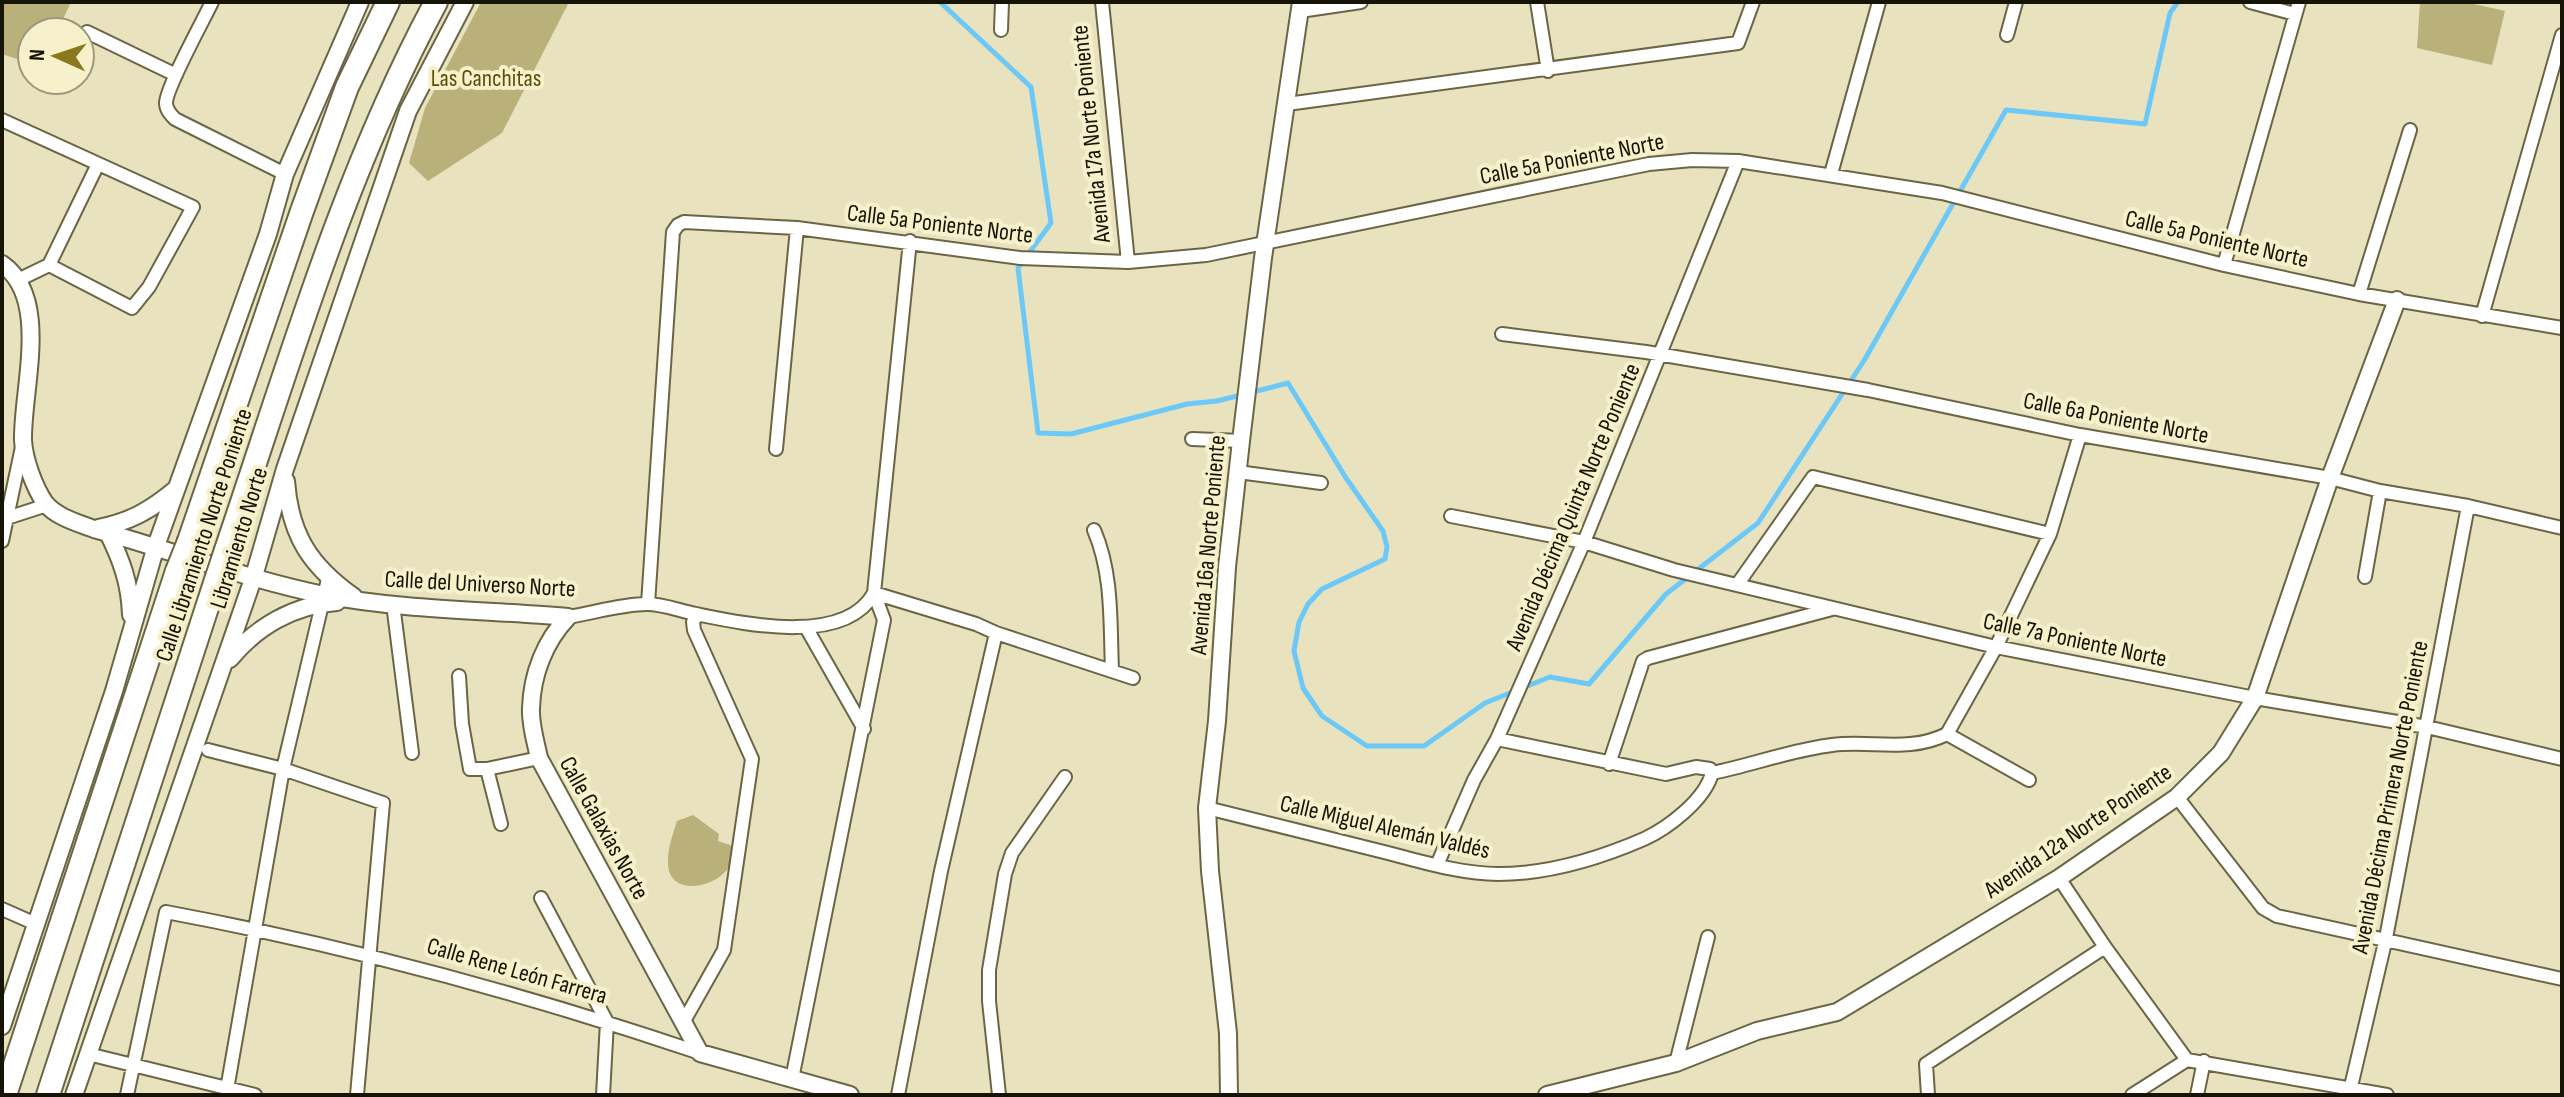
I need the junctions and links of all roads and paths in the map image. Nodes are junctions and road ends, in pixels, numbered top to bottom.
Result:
1 (212, 2) edge
2 (360, 2) edge
3 (388, 2) edge
4 (436, 2) edge
5 (465, 2) edge
6 (1002, 2) edge
7 (1102, 2) edge
8 (1361, 2) edge
9 (1537, 2) edge
10 (1753, 2) edge
11 (1879, 2) edge
12 (2016, 2) edge
13 (2250, 2) edge
14 (1300, 6) edge
15 (2297, 8) edge
16 (1001, 30) dead end
17 (2007, 35) dead end
18 (2562, 35) edge
19 (96, 36) edge
20 (1548, 71) junction
21 (176, 75) junction
22 (1287, 104) junction
23 (2, 121) edge
24 (2410, 130) dead end
25 (1738, 161) junction
26 (98, 164) junction
27 (285, 174) junction
28 (1831, 174) junction
29 (797, 228) junction
30 (910, 241) junction
31 (1265, 242) junction
32 (1128, 262) junction
33 (2, 264) edge
34 (49, 265) junction
35 (2224, 265) junction
36 (18, 280) junction
37 (2359, 294) junction
38 (2397, 300) junction
39 (2482, 316) junction
40 (2562, 328) edge
41 (1502, 334) dead end
42 (1662, 355) junction
43 (2080, 435) junction
44 (1192, 439) dead end
45 (1241, 441) junction
46 (23, 442) junction
47 (776, 449) dead end
48 (285, 469) junction
49 (1238, 472) junction
50 (2330, 478) junction
51 (1321, 483) dead end
52 (177, 488) junction
53 (2380, 491) junction
54 (47, 505) junction
55 (2468, 506) junction
56 (1451, 516) dead end
57 (7, 518) junction
58 (2562, 528) edge
59 (1094, 530) dead end
60 (101, 531) junction
61 (2050, 534) junction
62 (2, 541) edge
63 (1584, 542) junction
64 (156, 546) junction
65 (254, 576) junction
66 (2365, 577) dead end
67 (1731, 583) junction
68 (325, 592) junction
69 (874, 593) junction
70 (393, 604) junction
71 (648, 604) junction
72 (1837, 608) junction
73 (697, 615) junction
74 (568, 617) junction
75 (807, 629) junction
76 (132, 630) junction
77 (996, 633) junction
78 (1996, 647) junction
79 (221, 670) junction
80 (1112, 670) junction
81 (459, 676) dead end
82 (1133, 678) dead end
83 (2255, 698) junction
84 (2427, 727) junction
85 (864, 729) junction
86 (1947, 734) junction
87 (1497, 739) junction
88 (208, 750) dead end
89 (412, 753) dead end
90 (539, 758) junction
91 (2562, 759) edge
92 (1609, 764) junction
93 (283, 769) junction
94 (487, 769) junction
95 (1712, 773) junction
96 (1065, 777) dead end
97 (2029, 780) dead end
98 (2177, 797) junction
99 (1207, 808) junction
100 (501, 824) dead end
101 (1437, 865) junction
102 (2059, 878) junction
103 (541, 898) dead end
104 (2, 909) edge
105 (36, 924) junction
106 (256, 929) junction
107 (1708, 937) dead end
108 (2386, 938) junction
109 (2105, 947) junction
110 (370, 955) junction
111 (2562, 979) edge
112 (684, 1021) junction
113 (607, 1022) junction
114 (2, 1026) edge
115 (700, 1053) junction
116 (88, 1054) junction
117 (2187, 1060) junction
118 (2204, 1061) junction
119 (1676, 1063) junction
120 (134, 1065) junction
121 (792, 1079) junction
122 (2350, 1091) edge
123 (227, 1092) edge
124 (1568, 1092) edge
125 (5, 1095) edge
126 (48, 1095) edge
127 (74, 1095) edge
128 (127, 1095) edge
129 (255, 1095) edge
130 (357, 1095) edge
131 (603, 1095) edge
132 (850, 1095) edge
133 (898, 1095) edge
134 (999, 1095) edge
135 (1229, 1095) edge
136 (1547, 1095) edge
137 (1928, 1095) edge
138 (2132, 1095) edge
139 (2197, 1095) edge
140 (2387, 1095) edge

1 - 21 street
2 - 27 street
3 - 125 highway, Calle Libramiento Norte Poniente, bridge
4 - 126 highway, Calle Libramiento Norte Poniente, bridge
5 - 48 street, Libramiento Norte
6 - 16 street
7 - 32 street, Avenida 17a Norte Poniente
8 - 14 street
9 - 20 street
10 - 20 street
11 - 28 street
12 - 17 street
13 - 15 street
14 - 22 street, Avenida 16a Norte Poniente
15 - 35 street
18 - 39 street
19 - 21 street
20 - 22 street
21 - 27 street
22 - 31 street, Avenida 16a Norte Poniente
23 - 26 street
24 - 37 street
25 - 28 street, Calle 5a Poniente Norte
25 - 31 street, Calle 5a Poniente Norte
25 - 42 street, Avenida Décima Quinta Norte Poniente
26 - 34 street
26 - 34 street
27 - 52 street
28 - 35 street, Calle 5a Poniente Norte
29 - 30 street, Calle 5a Poniente Norte
29 - 47 street
29 - 71 street, Calle 5a Poniente Norte
30 - 32 street, Calle 5a Poniente Norte
30 - 69 street
31 - 32 street, Calle 5a Poniente Norte
31 - 45 street, Avenida 16a Norte Poniente
33 - 36 street
34 - 36 street
35 - 37 street, Calle 5a Poniente Norte
36 - 46 street
37 - 38 street, Calle 5a Poniente Norte
38 - 39 street, Calle 5a Poniente Norte
38 - 50 street, Avenida 12a Norte Poniente
39 - 40 street, Calle 5a Poniente Norte
41 - 42 street, Calle 6a Poniente Norte
42 - 43 street, Calle 6a Poniente Norte
42 - 63 street, Avenida Décima Quinta Norte Poniente
43 - 50 street, Calle 6a Poniente Norte
43 - 61 street
44 - 45 street
45 - 49 street, Avenida 16a Norte Poniente
46 - 54 street
46 - 57 street
48 - 65 street, Libramiento Norte
48 - 68 street
49 - 51 street
49 - 99 street, Avenida 16a Norte Poniente
50 - 53 street, Calle 6a Poniente Norte
50 - 83 street, Avenida 12a Norte Poniente
52 - 60 street
52 - 64 street
53 - 55 street, Calle 6a Poniente Norte
53 - 66 street
54 - 57 street
54 - 60 street, Calle del Universo Norte
55 - 58 street, Calle 6a Poniente Norte
55 - 84 street, Avenida Décima Primera Norte Poniente
56 - 63 street, Calle 7a Poniente Norte
57 - 62 street
59 - 80 street
60 - 64 street, Calle del Universo Norte
60 - 76 street
61 - 67 street
61 - 78 street
63 - 67 street, Calle 7a Poniente Norte
63 - 87 street, Avenida Décima Quinta Norte Poniente
64 - 65 street, Calle del Universo Norte
64 - 76 street
65 - 68 street, Calle del Universo Norte
65 - 79 street, Libramiento Norte
67 - 72 street, Calle 7a Poniente Norte
68 - 70 street, Calle del Universo Norte
68 - 79 street
68 - 93 street
69 - 75 street
69 - 77 street
69 - 85 street
70 - 74 street, Calle del Universo Norte
70 - 89 street
71 - 73 street, Calle del Universo Norte
71 - 74 street, Calle del Universo Norte
72 - 78 street, Calle 7a Poniente Norte
72 - 92 street
73 - 75 street, Calle del Universo Norte
73 - 112 street
74 - 90 street, Calle Galaxias Norte
75 - 85 street
76 - 105 street
77 - 80 street
77 - 133 street
78 - 83 street, Calle 7a Poniente Norte
78 - 86 street
79 - 116 street, Libramiento Norte
80 - 82 street
81 - 94 street
83 - 84 street, Calle 7a Poniente Norte
83 - 98 street, Avenida 12a Norte Poniente
84 - 91 street, Calle 7a Poniente Norte
84 - 108 street, Avenida Décima Primera Norte Poniente
85 - 121 street
86 - 95 street
86 - 97 street
87 - 92 street
87 - 101 street, Avenida Décima Quinta Norte Poniente
88 - 93 street
90 - 94 street
90 - 112 street, Calle Galaxias Norte
92 - 95 street
93 - 106 street
93 - 110 street
94 - 100 street
95 - 101 street, Calle Miguel Alemán Valdés
96 - 134 street
98 - 102 street, Avenida 12a Norte Poniente
98 - 108 street
99 - 101 street, Calle Miguel Alemán Valdés
99 - 135 street, Avenida 16a Norte Poniente
102 - 109 street
102 - 119 street, Avenida 12a Norte Poniente
103 - 113 street
104 - 105 street
105 - 114 street
106 - 110 street, Calle Rene León Farrera
106 - 120 street, Calle Rene León Farrera
106 - 123 street
107 - 119 street
108 - 111 street
108 - 122 street, Avenida Décima Primera Norte Poniente
109 - 117 street
109 - 137 street
110 - 113 street, Calle Rene León Farrera
110 - 130 street
112 - 115 street, Calle Galaxias Norte
113 - 115 street, Calle Rene León Farrera
113 - 131 street
115 - 121 street, Calle Rene León Farrera
116 - 120 street
116 - 127 street, Libramiento Norte
117 - 118 street
117 - 138 street
118 - 122 street
118 - 139 street
119 - 124 street, Avenida 12a Norte Poniente
120 - 123 street
120 - 128 street
121 - 132 street, Calle Rene León Farrera
122 - 140 street
123 - 129 street
124 - 136 street, Avenida 12a Norte Poniente

